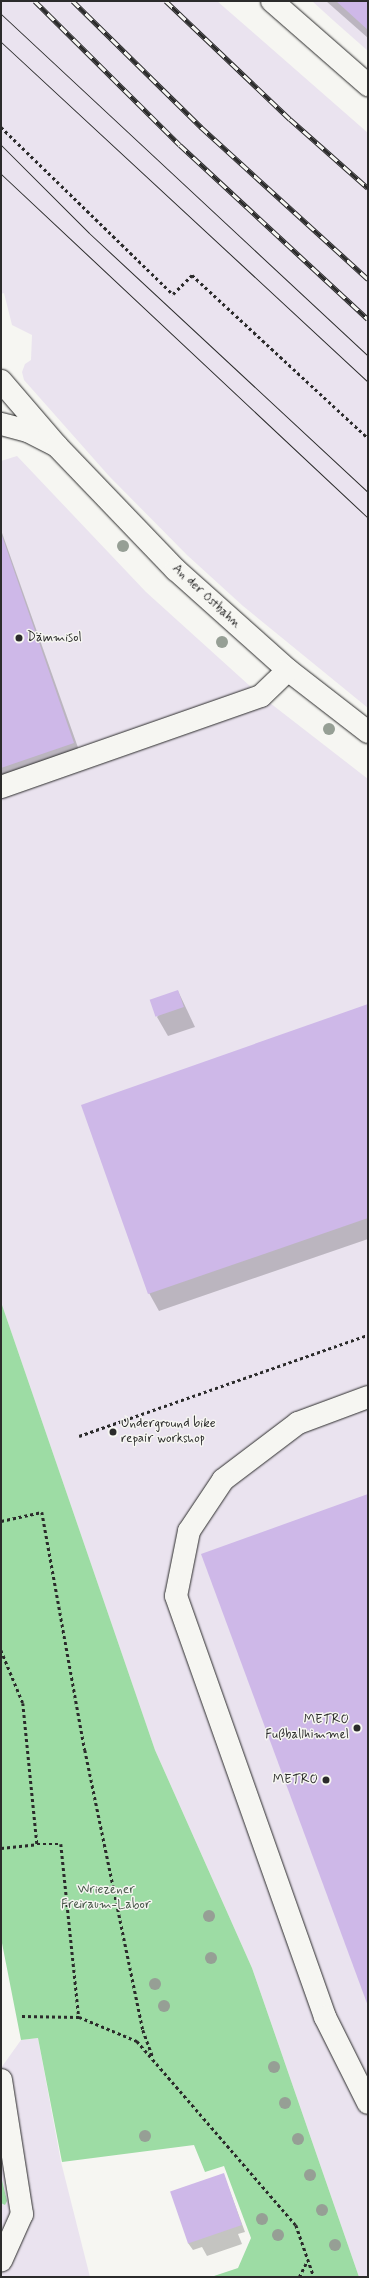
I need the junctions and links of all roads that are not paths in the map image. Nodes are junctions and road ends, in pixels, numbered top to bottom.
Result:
1 (272, 1) edge
2 (368, 85) edge
3 (1, 381) edge
4 (1, 424) edge
5 (57, 446) junction
6 (288, 670) junction
7 (368, 732) edge
8 (1, 787) edge
9 (368, 1397) edge
10 (1, 2080) edge
11 (368, 2104) edge
12 (1, 2261) edge

1 - 2 street
3 - 5 street, An der Ostbahn
4 - 5 street, An der Ostbahn
5 - 6 street, An der Ostbahn
6 - 7 street, An der Ostbahn
6 - 8 street
9 - 11 street
10 - 12 street

